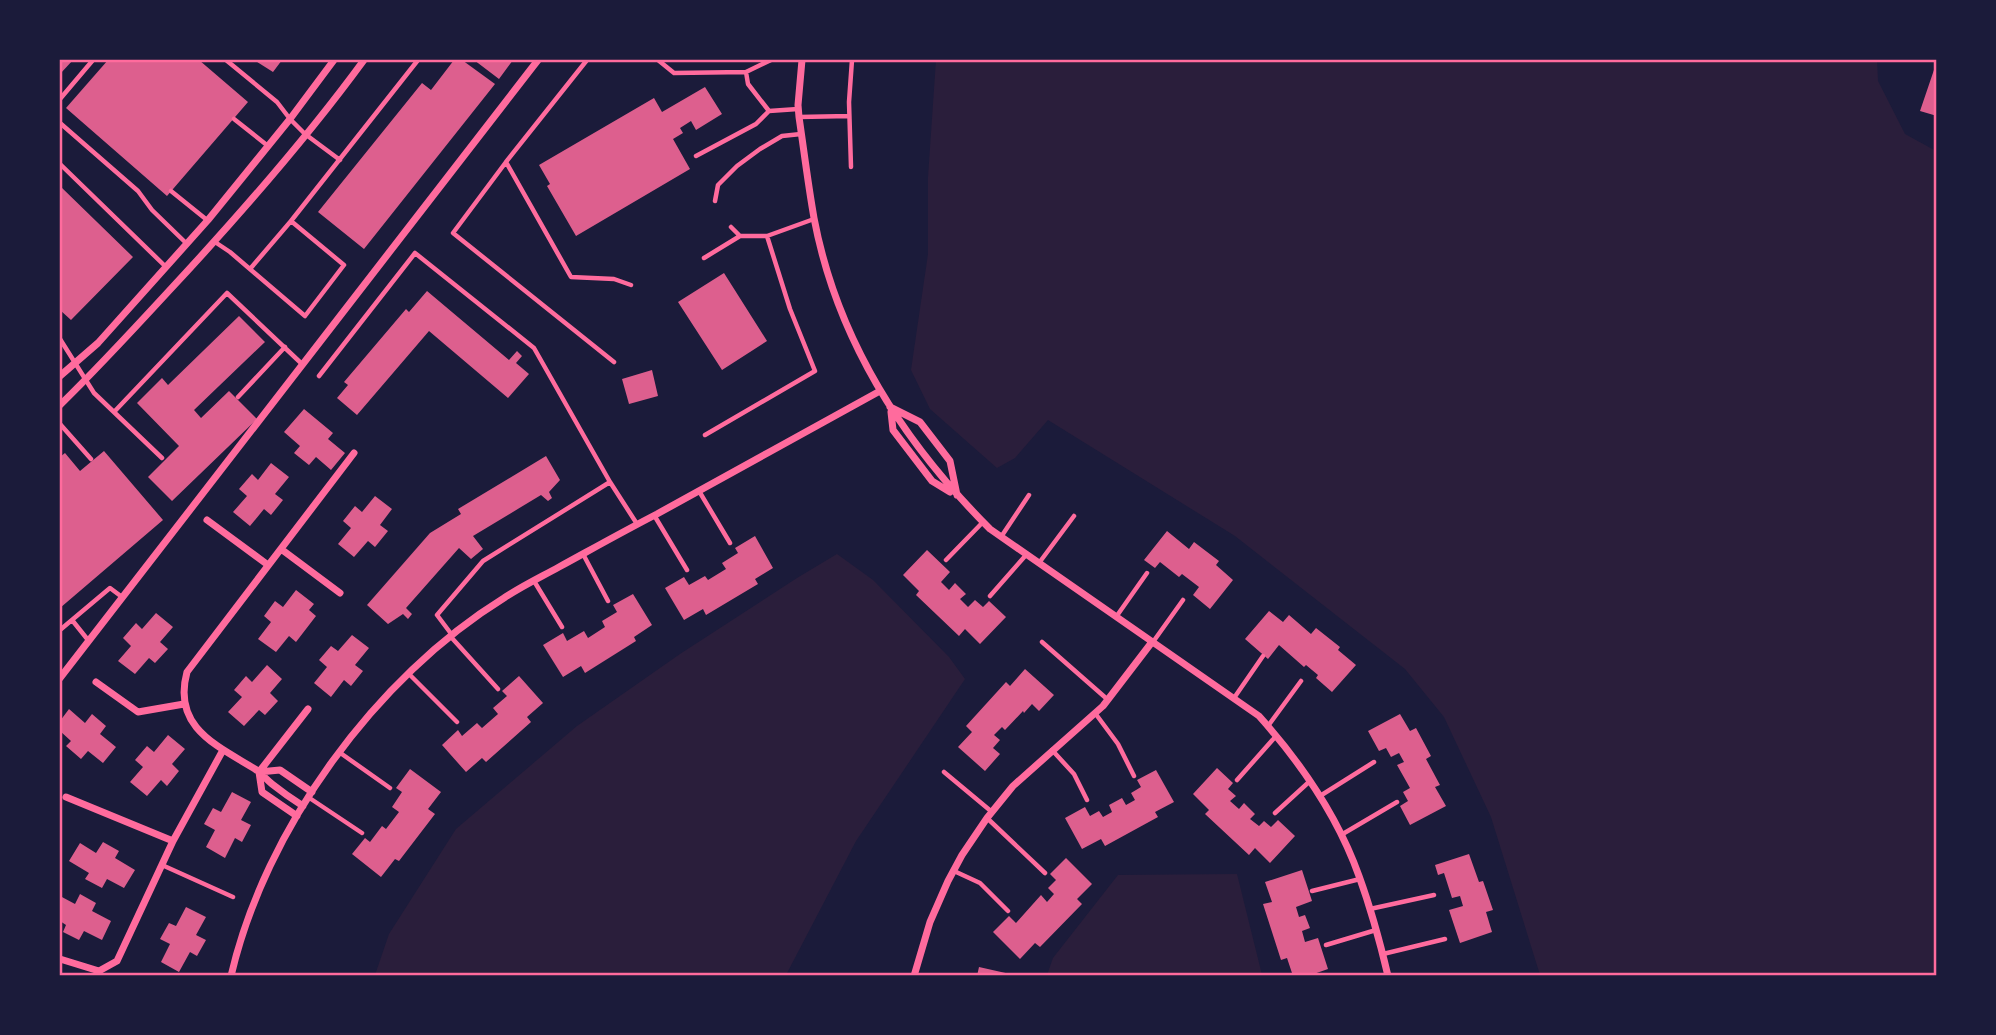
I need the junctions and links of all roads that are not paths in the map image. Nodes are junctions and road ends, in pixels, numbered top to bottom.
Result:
1 (93, 60) edge
2 (226, 60) edge
3 (334, 60) edge
4 (364, 60) edge
5 (418, 60) edge
6 (538, 60) edge
7 (587, 60) edge
8 (659, 60) edge
9 (771, 60) edge
10 (802, 60) edge
11 (852, 60) edge
12 (746, 72) junction
13 (60, 99) edge
14 (769, 111) junction
15 (799, 113) junction
16 (849, 116) junction
17 (234, 119) dead end
18 (290, 119) junction
19 (60, 123) edge
20 (306, 134) junction
21 (802, 134) junction
22 (268, 146) junction
23 (696, 156) dead end
24 (340, 160) junction
25 (506, 162) junction
26 (60, 164) edge
27 (851, 167) dead end
28 (171, 191) dead end
29 (715, 201) dead end
30 (814, 219) junction
31 (208, 220) junction
32 (291, 221) junction
33 (731, 227) dead end
34 (740, 236) junction
35 (767, 236) junction
36 (215, 242) junction
37 (186, 243) junction
38 (704, 258) dead end
39 (166, 267) junction
40 (250, 269) junction
41 (631, 285) dead end
42 (60, 339) edge
43 (285, 347) junction
44 (614, 362) dead end
45 (76, 363) junction
46 (302, 363) junction
47 (60, 376) edge
48 (319, 376) dead end
49 (86, 380) junction
50 (880, 391) junction
51 (238, 397) dead end
52 (60, 405) edge
53 (890, 407) junction
54 (114, 412) junction
55 (60, 424) edge
56 (705, 435) dead end
57 (354, 453) dead end
58 (162, 458) dead end
59 (91, 459) dead end
60 (610, 482) junction
61 (699, 491) junction
62 (1029, 495) dead end
63 (957, 496) junction
64 (654, 515) junction
65 (1074, 516) dead end
66 (207, 520) dead end
67 (983, 522) junction
68 (637, 524) junction
69 (1001, 537) junction
70 (730, 543) dead end
71 (281, 549) junction
72 (583, 554) junction
73 (1026, 554) junction
74 (946, 560) dead end
75 (1039, 563) junction
76 (268, 565) junction
77 (687, 570) dead end
78 (1147, 573) dead end
79 (534, 581) junction
80 (340, 593) dead end
81 (990, 596) dead end
82 (122, 597) junction
83 (1183, 600) dead end
84 (608, 601) dead end
85 (1116, 617) junction
86 (72, 620) junction
87 (562, 627) dead end
88 (60, 630) edge
89 (452, 636) junction
90 (89, 640) junction
91 (1042, 642) dead end
92 (1153, 642) junction
93 (1263, 656) dead end
94 (409, 674) junction
95 (60, 678) edge
96 (1301, 681) dead end
97 (96, 682) dead end
98 (498, 688) dead end
99 (1233, 699) junction
100 (1108, 700) junction
101 (184, 704) junction
102 (308, 709) dead end
103 (1095, 713) junction
104 (457, 722) dead end
105 (1268, 726) junction
106 (1276, 736) junction
107 (223, 750) junction
108 (1052, 750) junction
109 (339, 752) junction
110 (1374, 762) dead end
111 (258, 772) junction
112 (944, 772) dead end
113 (1134, 776) dead end
114 (1237, 780) dead end
115 (1310, 781) junction
116 (390, 788) dead end
117 (310, 794) junction
118 (1320, 796) junction
119 (66, 797) dead end
120 (1087, 800) dead end
121 (1397, 802) dead end
122 (303, 806) junction
123 (1275, 813) dead end
124 (989, 815) junction
125 (297, 816) junction
126 (362, 832) dead end
127 (1341, 835) junction
128 (173, 841) junction
129 (162, 865) junction
130 (954, 871) junction
131 (1045, 873) dead end
132 (1360, 879) junction
133 (1312, 891) dead end
134 (1434, 895) dead end
135 (233, 897) dead end
136 (1370, 909) junction
137 (1008, 911) dead end
138 (1377, 930) junction
139 (1445, 939) dead end
140 (1326, 945) dead end
141 (1383, 954) junction
142 (60, 959) edge
143 (99, 973) edge
144 (231, 975) edge
145 (915, 975) edge
146 (1388, 975) edge

1 - 13 lane
2 - 18 lane
3 - 18 street
4 - 20 street
5 - 24 lane
6 - 46 street
7 - 25 lane
8 - 12 lane
9 - 12 lane
10 - 15 street
11 - 16 lane
12 - 14 lane
14 - 15 lane
14 - 23 lane
15 - 16 lane
15 - 21 street
16 - 27 lane
17 - 22 lane
18 - 20 lane
18 - 22 street
19 - 37 lane
20 - 24 lane
20 - 36 street
21 - 29 lane
21 - 30 street
22 - 31 street
24 - 32 lane
25 - 41 lane
25 - 44 lane
26 - 39 lane
28 - 31 lane
30 - 35 lane
30 - 50 street
31 - 37 street
32 - 40 lane
32 - 40 lane
33 - 34 lane
34 - 35 lane
34 - 38 lane
35 - 56 lane
36 - 40 lane
36 - 49 street
37 - 39 street
39 - 45 street
42 - 45 lane
43 - 46 lane
43 - 51 lane
43 - 54 lane
45 - 47 street
45 - 49 lane
46 - 82 street
48 - 60 lane
49 - 52 street
49 - 54 lane
50 - 53 street
50 - 61 street
53 - 63 street
53 - 63 street
54 - 58 lane
55 - 59 lane
57 - 71 street
60 - 68 lane
60 - 89 lane
61 - 64 street
61 - 70 lane
62 - 69 lane
63 - 67 street
64 - 68 street
64 - 77 lane
65 - 75 lane
66 - 76 street
67 - 69 street
67 - 74 lane
68 - 72 street
69 - 73 street
71 - 76 street
71 - 80 street
72 - 79 street
72 - 84 lane
73 - 75 street
73 - 81 lane
75 - 85 street
76 - 101 street
78 - 85 lane
79 - 87 lane
79 - 89 street
82 - 86 lane
82 - 90 street
83 - 92 lane
85 - 92 street
86 - 88 lane
86 - 90 lane
89 - 94 street
89 - 98 lane
90 - 95 street
91 - 100 lane
92 - 99 street
92 - 100 street
93 - 99 lane
94 - 104 lane
94 - 109 street
96 - 105 lane
97 - 101 street
99 - 105 street
100 - 103 street
101 - 107 street
102 - 111 street
103 - 108 street
103 - 113 lane
105 - 106 street
106 - 114 lane
106 - 115 street
107 - 111 street
107 - 128 street
108 - 120 lane
108 - 124 street
109 - 116 lane
109 - 117 street
110 - 118 lane
111 - 117 street
111 - 122 street
111 - 125 street
112 - 124 lane
115 - 118 street
115 - 123 lane
117 - 122 street
117 - 126 lane
118 - 127 street
119 - 128 street
121 - 127 lane
122 - 125 street
124 - 130 street
124 - 131 lane
125 - 144 street
127 - 132 street
128 - 129 street
129 - 135 lane
129 - 143 street
130 - 137 lane
130 - 145 street
132 - 133 lane
132 - 136 street
134 - 136 lane
136 - 138 street
138 - 140 lane
138 - 141 street
139 - 141 lane
141 - 146 street
142 - 143 street

